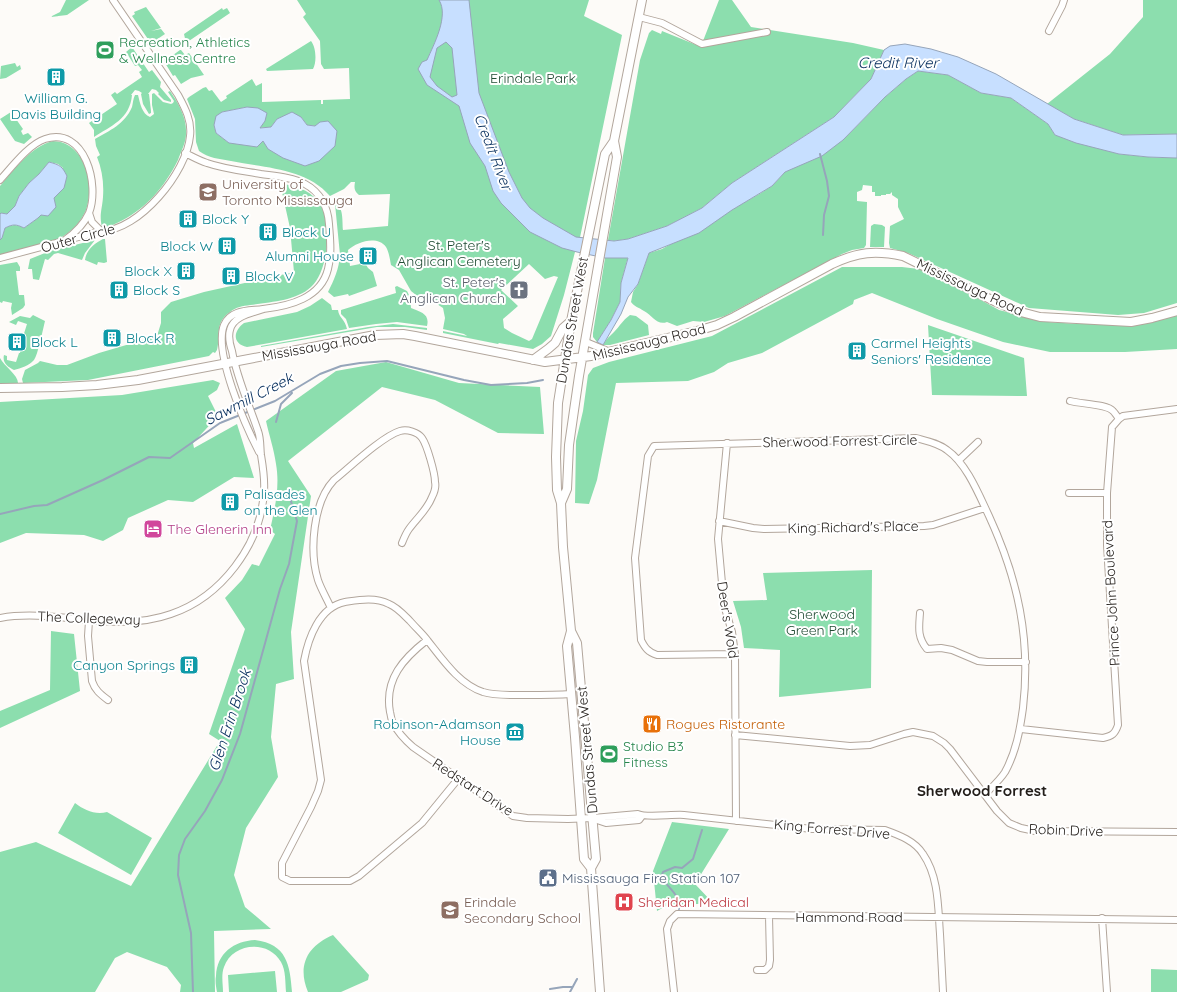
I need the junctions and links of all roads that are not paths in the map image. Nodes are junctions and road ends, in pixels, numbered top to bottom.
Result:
1 (113, 0) edge
2 (642, 0) edge
3 (1064, 0) edge
4 (639, 17) junction
5 (1049, 31) dead end
6 (768, 32) dead end
7 (614, 141) junction
8 (185, 153) junction
9 (0, 180) edge
10 (89, 212) junction
11 (101, 231) junction
12 (62, 242) junction
13 (0, 258) edge
14 (1177, 311) edge
15 (571, 321) junction
16 (586, 342) junction
17 (610, 352) junction
18 (583, 357) junction
19 (533, 360) junction
20 (564, 360) junction
21 (230, 363) junction
22 (0, 388) edge
23 (1070, 401) dead end
24 (1177, 409) edge
25 (1119, 419) junction
26 (978, 442) dead end
27 (727, 443) junction
28 (261, 455) junction
29 (959, 460) junction
30 (1069, 493) dead end
31 (1107, 493) junction
32 (561, 503) junction
33 (985, 508) junction
34 (720, 521) junction
35 (402, 543) dead end
36 (331, 608) junction
37 (920, 612) dead end
38 (0, 618) edge
39 (89, 621) junction
40 (571, 631) junction
41 (427, 640) junction
42 (735, 654) junction
43 (1026, 662) junction
44 (571, 694) junction
45 (108, 700) dead end
46 (1021, 729) junction
47 (735, 735) junction
48 (458, 779) junction
49 (985, 794) junction
50 (581, 818) junction
51 (593, 818) junction
52 (736, 821) junction
53 (1177, 832) edge
54 (591, 868) junction
55 (769, 916) junction
56 (939, 917) junction
57 (1102, 918) junction
58 (1177, 920) edge
59 (757, 970) dead end
60 (600, 992) edge
61 (674, 992) edge
62 (943, 992) edge
63 (1107, 992) edge

1 - 8 street, Outer Circle
2 - 4 main road, Dundas Street West
3 - 5 street
4 - 6 street
4 - 7 main road, Dundas Street West
7 - 15 main road, Dundas Street West
7 - 16 main road, Dundas Street West
8 - 11 street, Outer Circle
8 - 21 street, The Collegeway
9 - 10 street
10 - 11 street
10 - 12 street
11 - 12 street, Outer Circle
12 - 13 street, Outer Circle
14 - 17 main road, Mississauga Road
15 - 19 main road
15 - 20 main road, Dundas Street West
16 - 17 street
16 - 18 main road, Dundas Street West
17 - 18 main road, Mississauga Road
18 - 20 main road, Mississauga Road
18 - 32 main road, Dundas Street West
19 - 20 main road, Mississauga Road
19 - 21 main road, Mississauga Road
20 - 32 main road, Dundas Street West
21 - 22 main road, Mississauga Road
21 - 28 street, The Collegeway
21 - 28 street, The Collegeway
23 - 25 street
24 - 25 street
25 - 31 street, Prince John Boulevard
26 - 29 street
27 - 29 street, Sherwood Forrest Circle
27 - 34 street, Deer's Wold
27 - 42 street, Sherwood Forrest Circle
28 - 39 street, The Collegeway
29 - 33 street, Sherwood Forrest Circle
30 - 31 street
31 - 46 street, Prince John Boulevard
32 - 40 main road, Dundas Street West
33 - 34 street, King Richard's Place
33 - 43 street, Sherwood Forrest Circle
34 - 42 street, Deer's Wold
35 - 36 street
36 - 41 street
36 - 48 street
37 - 43 street
38 - 39 street, The Collegeway
39 - 45 street
40 - 44 main road, Dundas Street West
40 - 51 main road, Dundas Street West
41 - 44 street
41 - 48 street, Redstart Drive
42 - 47 street, Deer's Wold
43 - 46 street, Sherwood Forrest Circle
44 - 50 main road, Dundas Street West
46 - 49 street, Sherwood Forrest Circle
47 - 49 street, Robin Drive
47 - 52 street, Deer's Wold
48 - 50 street, Redstart Drive
49 - 53 street, Robin Drive
50 - 51 street, Redstart Drive
50 - 54 main road, Dundas Street West
51 - 52 street, King Forrest Drive
51 - 54 main road, Dundas Street West
52 - 56 street, King Forrest Drive
54 - 60 main road, Dundas Street West
55 - 56 street, Hammond Road
55 - 59 street
55 - 61 street, Hammond Road
56 - 57 street, Hammond Road
56 - 62 street, King Forrest Drive
57 - 58 street, Hammond Road
57 - 63 street

